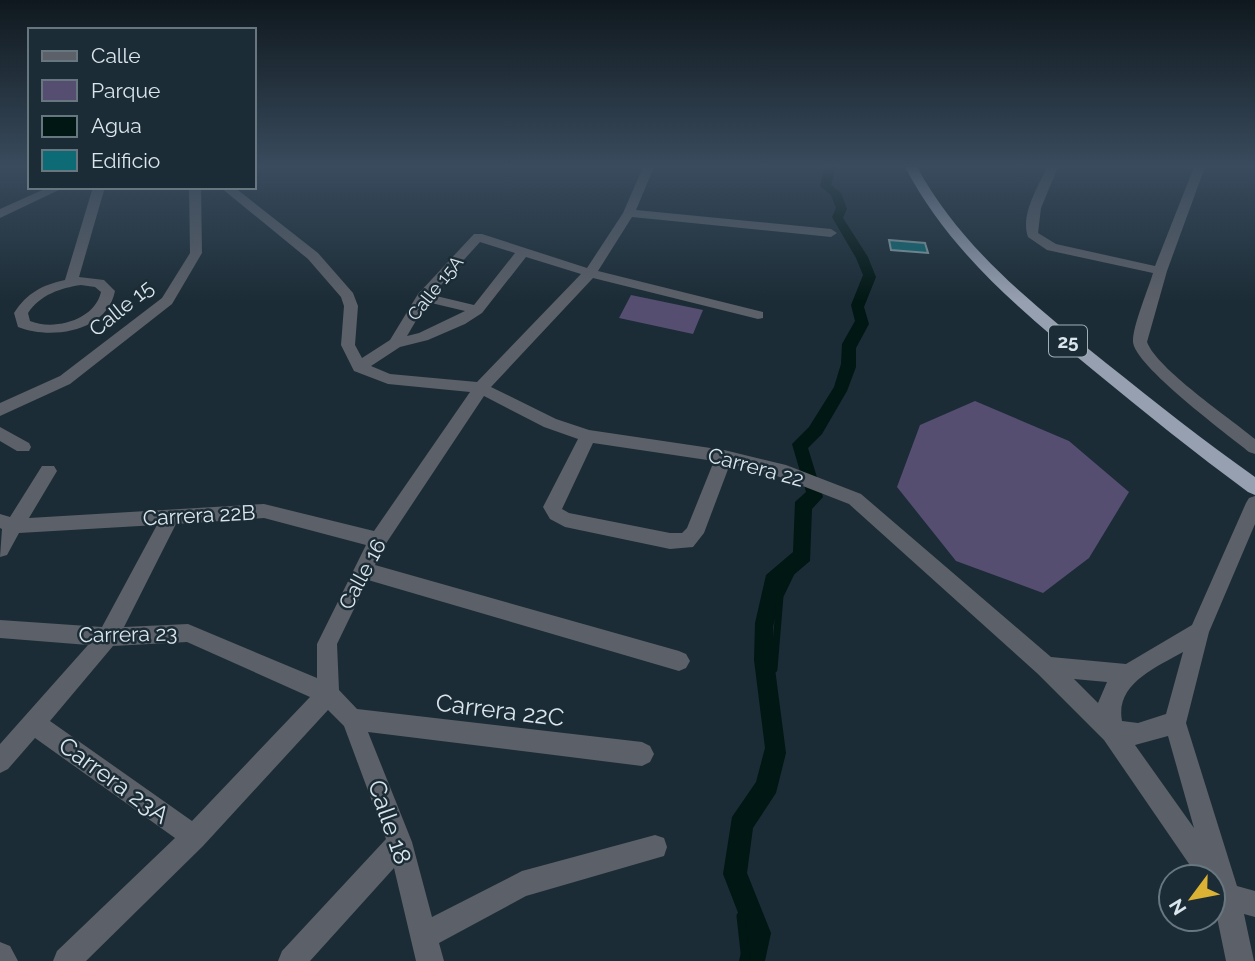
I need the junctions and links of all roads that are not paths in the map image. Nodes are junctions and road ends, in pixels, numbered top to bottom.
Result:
1 (92, 212) edge
2 (195, 212) edge
3 (257, 212) edge
4 (937, 212) edge
5 (1034, 212) edge
6 (1183, 212) edge
7 (629, 213) joint
8 (831, 233) dead end
9 (524, 251) junction
10 (1160, 271) junction
11 (590, 273) junction
12 (71, 282) junction
13 (423, 297) junction
14 (477, 310) junction
15 (758, 315) dead end
16 (396, 343) junction
17 (359, 367) junction
18 (481, 388) junction
19 (0, 410) edge
20 (0, 433) edge
21 (587, 436) junction
22 (23, 447) dead end
23 (1255, 448) edge
24 (724, 456) junction
25 (48, 471) dead end
26 (1255, 487) edge
27 (1255, 503) edge
28 (171, 516) junction
29 (8, 523) edge
30 (378, 540) junction
31 (0, 550) edge
32 (363, 570) junction
33 (0, 629) edge
34 (1199, 632) junction
35 (108, 637) junction
36 (678, 661) dead end
37 (1046, 667) junction
38 (1128, 674) junction
39 (328, 694) junction
40 (352, 719) junction
41 (1175, 723) junction
42 (35, 724) junction
43 (1112, 732) junction
44 (642, 754) dead end
45 (0, 761) edge
46 (194, 836) junction
47 (400, 842) junction
48 (654, 847) dead end
49 (1204, 863) edge
50 (1217, 863) edge
51 (1227, 896) joint
52 (1255, 904) edge
53 (424, 936) junction
54 (0, 956) edge
55 (4, 961) edge
56 (67, 961) edge
57 (292, 961) edge
58 (430, 961) edge
59 (1240, 961) edge

1 - 12 street
2 - 19 street, Calle 15
3 - 17 street
4 - 26 highway, 25
5 - 10 street
6 - 10 street
7 - 8 street
7 - 11 street, Calle 16
9 - 11 street
9 - 13 street, Calle 15A
9 - 14 street, Calle 15A
10 - 23 street
11 - 15 street
11 - 18 street, Calle 16
12 - 12 street
13 - 14 street
13 - 16 street, Calle 15A
14 - 16 street, Calle 15A
16 - 17 street, Calle 15A
17 - 18 street, Carrera 22
18 - 21 street, Carrera 22
18 - 30 street, Calle 16
20 - 22 street
21 - 24 street, Carrera 22
21 - 24 street
24 - 37 street, Carrera 22
25 - 29 street
27 - 34 street
28 - 29 street, Carrera 22B
28 - 30 street, Carrera 22B
28 - 35 street
29 - 31 street
30 - 32 street, Calle 16
32 - 36 street
32 - 39 street, Calle 16
33 - 35 street, Carrera 23
34 - 38 street
34 - 41 street
35 - 39 street, Carrera 23
35 - 42 street
37 - 38 street
37 - 43 street, Carrera 22
38 - 43 street
39 - 40 street, Calle 18
39 - 46 street
40 - 44 street, Carrera 22C
40 - 47 street, Calle 18
41 - 43 street
41 - 50 street
42 - 45 street
42 - 46 street, Carrera 23A
43 - 49 street, Carrera 22
46 - 56 street
47 - 53 street, Calle 18
47 - 57 street
48 - 53 street
51 - 52 street
51 - 59 street
53 - 58 street, Calle 18
54 - 55 street

